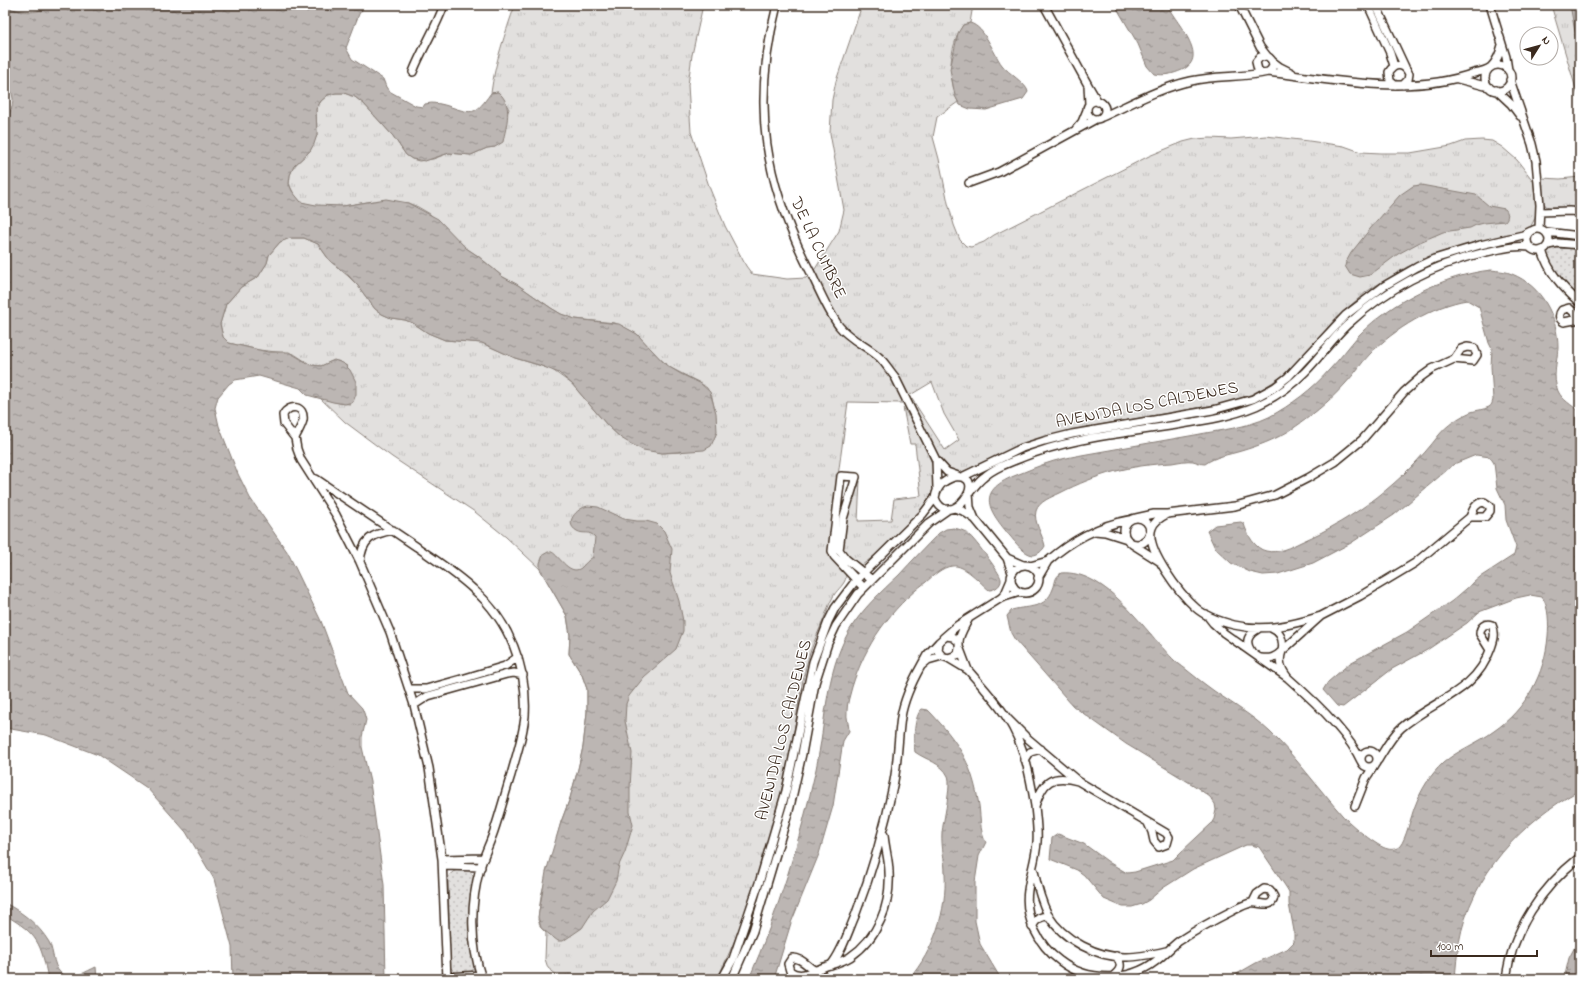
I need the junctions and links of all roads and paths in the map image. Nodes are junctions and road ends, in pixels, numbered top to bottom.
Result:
1 (444, 5) edge
2 (778, 5) edge
3 (782, 5) edge
4 (1044, 5) edge
5 (1240, 5) edge
6 (1368, 5) edge
7 (1376, 5) edge
8 (1490, 5) edge
9 (775, 14) junction
10 (1502, 45) junction
11 (1260, 47) junction
12 (1270, 58) junction
13 (1257, 62) junction
14 (1394, 66) junction
15 (1490, 68) junction
16 (1508, 70) junction
17 (1407, 71) junction
18 (413, 72) dead end
19 (1265, 73) junction
20 (1240, 75) junction
21 (1389, 75) junction
22 (1298, 76) junction
23 (1458, 79) junction
24 (1510, 80) junction
25 (1420, 83) junction
26 (1376, 84) junction
27 (1088, 85) junction
28 (1399, 85) junction
29 (1489, 86) junction
30 (1496, 90) junction
31 (1100, 102) junction
32 (1127, 106) junction
33 (1088, 107) junction
34 (1099, 118) junction
35 (1524, 121) junction
36 (1072, 133) junction
37 (969, 183) dead end
38 (1540, 212) junction
39 (1580, 212) edge
40 (1539, 229) junction
41 (1531, 231) junction
42 (1546, 232) junction
43 (1580, 236) edge
44 (1580, 245) edge
45 (1530, 247) junction
46 (1545, 248) junction
47 (1580, 303) edge
48 (1454, 359) dead end
49 (294, 438) dead end
50 (936, 460) junction
51 (961, 477) junction
52 (314, 478) junction
53 (937, 488) junction
54 (969, 493) junction
55 (935, 498) junction
56 (838, 500) junction
57 (848, 502) junction
58 (951, 508) junction
59 (1167, 514) junction
60 (1470, 517) dead end
61 (975, 519) junction
62 (1133, 519) junction
63 (393, 530) junction
64 (1095, 532) junction
65 (1151, 533) junction
66 (1129, 541) junction
67 (1008, 558) junction
68 (1048, 561) junction
69 (360, 562) junction
70 (1162, 564) junction
71 (1026, 565) junction
72 (864, 572) junction
73 (1011, 577) junction
74 (1038, 578) junction
75 (856, 580) junction
76 (872, 580) junction
77 (864, 588) junction
78 (1020, 592) junction
79 (1001, 598) junction
80 (1206, 614) junction
81 (1321, 616) junction
82 (968, 620) junction
83 (1271, 628) junction
84 (1258, 629) junction
85 (941, 640) junction
86 (959, 646) junction
87 (1490, 650) dead end
88 (1252, 651) junction
89 (1282, 651) junction
90 (518, 657) junction
91 (945, 657) junction
92 (1261, 658) junction
93 (505, 666) junction
94 (921, 666) junction
95 (968, 670) junction
96 (507, 674) junction
97 (523, 675) junction
98 (1288, 678) junction
99 (466, 682) junction
100 (409, 689) junction
101 (427, 692) junction
102 (414, 705) junction
103 (1007, 718) junction
104 (1387, 746) junction
105 (1354, 748) junction
106 (1041, 749) junction
107 (1370, 751) junction
108 (1025, 760) junction
109 (1054, 761) junction
110 (1362, 763) junction
111 (1376, 763) junction
112 (1031, 778) junction
113 (1056, 778) junction
114 (1366, 778) junction
115 (1078, 781) junction
116 (1045, 784) junction
117 (1035, 806) junction
118 (1354, 806) dead end
119 (1148, 822) dead end
120 (883, 831) junction
121 (1580, 857) edge
122 (484, 858) junction
123 (442, 859) junction
124 (443, 866) junction
125 (480, 867) junction
126 (1033, 869) junction
127 (1253, 902) dead end
128 (1049, 916) junction
129 (1032, 927) junction
130 (1166, 951) junction
131 (1116, 956) junction
132 (831, 965) junction
133 (814, 970) dead end
134 (481, 977) edge
135 (1112, 977) junction
136 (446, 978) edge
137 (722, 979) edge
138 (732, 979) edge
139 (1506, 979) edge

1 - 18 street
2 - 9 street, DE LA CUMBRE
3 - 9 street, DE LA CUMBRE
4 - 27 street
5 - 11 street
6 - 14 street
7 - 17 street
8 - 10 street
9 - 50 street, DE LA CUMBRE
10 - 15 street
10 - 16 street
11 - 12 street
11 - 13 street
12 - 13 street
12 - 19 street
12 - 22 street
13 - 19 street
13 - 20 street
14 - 17 street
14 - 21 street
15 - 16 street
15 - 23 street
15 - 29 street
16 - 24 street
17 - 25 street
17 - 28 street
19 - 20 street
19 - 22 street
20 - 32 street
21 - 26 street
21 - 28 street
22 - 26 street
23 - 25 street
23 - 29 street
24 - 30 street
24 - 35 street
25 - 28 street
26 - 28 street
27 - 31 street
27 - 33 street
29 - 30 street
30 - 35 street
31 - 32 street
31 - 33 street
31 - 34 street
32 - 34 street
33 - 34 street
33 - 36 street
34 - 36 street
35 - 38 street
36 - 37 street
38 - 39 street
38 - 40 street
40 - 41 street
40 - 42 street
41 - 45 street
41 - 51 street, AVENIDA LOS CALDENES
42 - 43 street
42 - 46 street
44 - 46 street
45 - 46 street
45 - 54 street, AVENIDA LOS CALDENES
46 - 47 street
48 - 59 street
49 - 52 street
50 - 51 street
50 - 53 street
51 - 53 street
51 - 54 street
52 - 63 street
52 - 69 street
53 - 55 street
54 - 58 street
54 - 61 street
55 - 58 street
55 - 72 street, AVENIDA LOS CALDENES
56 - 57 street
56 - 57 street
56 - 75 street
57 - 72 street
58 - 61 street
58 - 76 street, AVENIDA LOS CALDENES
59 - 62 street
59 - 65 street
60 - 81 street
61 - 67 street
62 - 64 street
62 - 65 street
62 - 66 street
63 - 69 street
63 - 90 street
64 - 66 street
64 - 68 street
65 - 66 street
65 - 70 street
66 - 70 street
67 - 71 street
67 - 73 street
68 - 71 street
68 - 74 street
69 - 100 street
70 - 80 street
71 - 73 street
71 - 74 street
72 - 75 street, AVENIDA LOS CALDENES
72 - 76 street
73 - 78 street
73 - 79 street
74 - 78 street
75 - 77 street
75 - 137 street, AVENIDA LOS CALDENES
76 - 77 street, AVENIDA LOS CALDENES
77 - 138 street, AVENIDA LOS CALDENES
78 - 79 street
79 - 82 street
80 - 84 street
80 - 88 street
81 - 83 street
81 - 89 street
82 - 85 street
82 - 86 street
83 - 84 street
83 - 89 street
84 - 88 street
85 - 86 street
85 - 91 street
85 - 94 street
86 - 91 street
86 - 95 street
87 - 104 street
88 - 92 street
89 - 92 street
89 - 98 street
90 - 93 street
90 - 97 street
91 - 94 street
91 - 95 street
92 - 98 street
93 - 96 street
93 - 99 street
94 - 120 street
95 - 103 street
96 - 97 street
96 - 99 street
97 - 122 street
98 - 105 street
99 - 101 street
100 - 101 street
100 - 102 street
101 - 102 street
102 - 123 street
103 - 106 street
103 - 108 street
104 - 107 street
104 - 111 street
105 - 107 street
105 - 110 street
106 - 108 street
106 - 109 street
107 - 110 street
107 - 111 street
108 - 112 street
109 - 113 street
109 - 115 street
110 - 111 street
110 - 114 street
111 - 114 street
112 - 116 street
112 - 117 street
113 - 115 street
113 - 116 street
114 - 118 street
115 - 119 street
116 - 117 street
117 - 126 street
120 - 132 street
120 - 132 street
121 - 139 street
122 - 123 street
122 - 125 street
123 - 124 street
124 - 125 street
124 - 136 street
125 - 134 street
126 - 128 street
126 - 129 street
127 - 130 street
128 - 129 street
128 - 131 street
129 - 135 street
130 - 131 street
130 - 135 street
131 - 135 street
132 - 133 street
134 - 136 street

